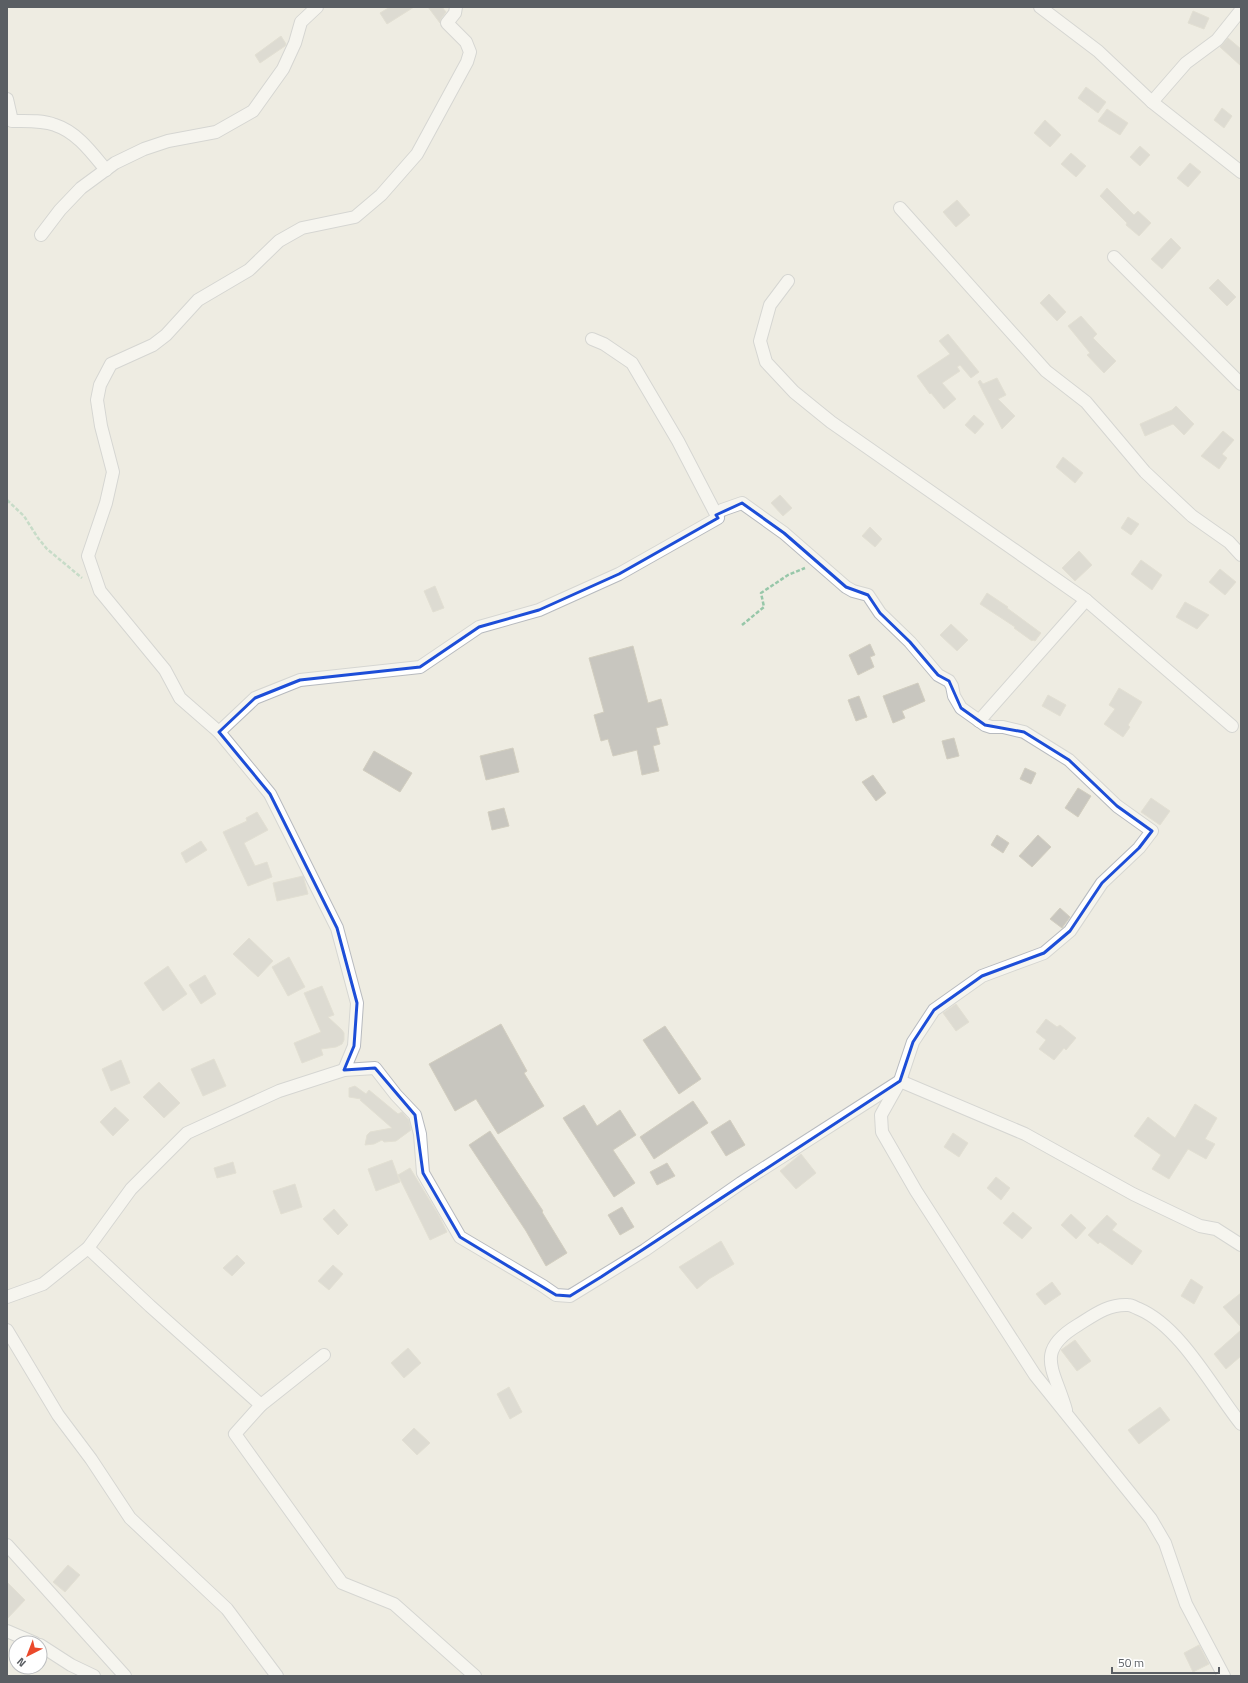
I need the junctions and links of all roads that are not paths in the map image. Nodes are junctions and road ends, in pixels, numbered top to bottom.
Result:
1 (317, 7) edge
2 (456, 7) edge
3 (1040, 7) edge
4 (1241, 10) edge
5 (7, 99) edge
6 (1152, 102) junction
7 (106, 170) junction
8 (1241, 172) edge
9 (900, 208) dead end
10 (41, 235) dead end
11 (1114, 257) dead end
12 (788, 281) dead end
13 (592, 339) dead end
14 (1241, 384) edge
15 (716, 516) junction
16 (1241, 555) edge
17 (1086, 600) junction
18 (979, 721) junction
19 (1232, 726) dead end
20 (219, 732) junction
21 (344, 1070) junction
22 (900, 1081) junction
23 (1241, 1245) edge
24 (88, 1248) junction
25 (7, 1297) edge
26 (7, 1330) edge
27 (324, 1355) dead end
28 (261, 1405) junction
29 (1067, 1414) junction
30 (1241, 1424) edge
31 (7, 1545) edge
32 (7, 1631) edge
33 (16, 1635) edge
34 (48, 1650) edge
35 (94, 1676) edge
36 (125, 1676) edge
37 (277, 1676) edge
38 (476, 1676) edge
39 (1224, 1676) edge

1 - 7 street
2 - 20 street
3 - 6 street
4 - 6 street
5 - 7 street
6 - 8 street
7 - 10 street
9 - 16 street
11 - 14 street
12 - 17 street
13 - 15 street
15 - 18 street
15 - 20 street
17 - 18 street
17 - 19 street
18 - 22 street
20 - 21 street
21 - 22 street
21 - 24 street
22 - 23 street
22 - 29 street
24 - 25 street
24 - 28 street
26 - 37 street
27 - 28 street
28 - 38 street
29 - 30 street
29 - 39 street
31 - 36 street
32 - 33 street
34 - 35 street

